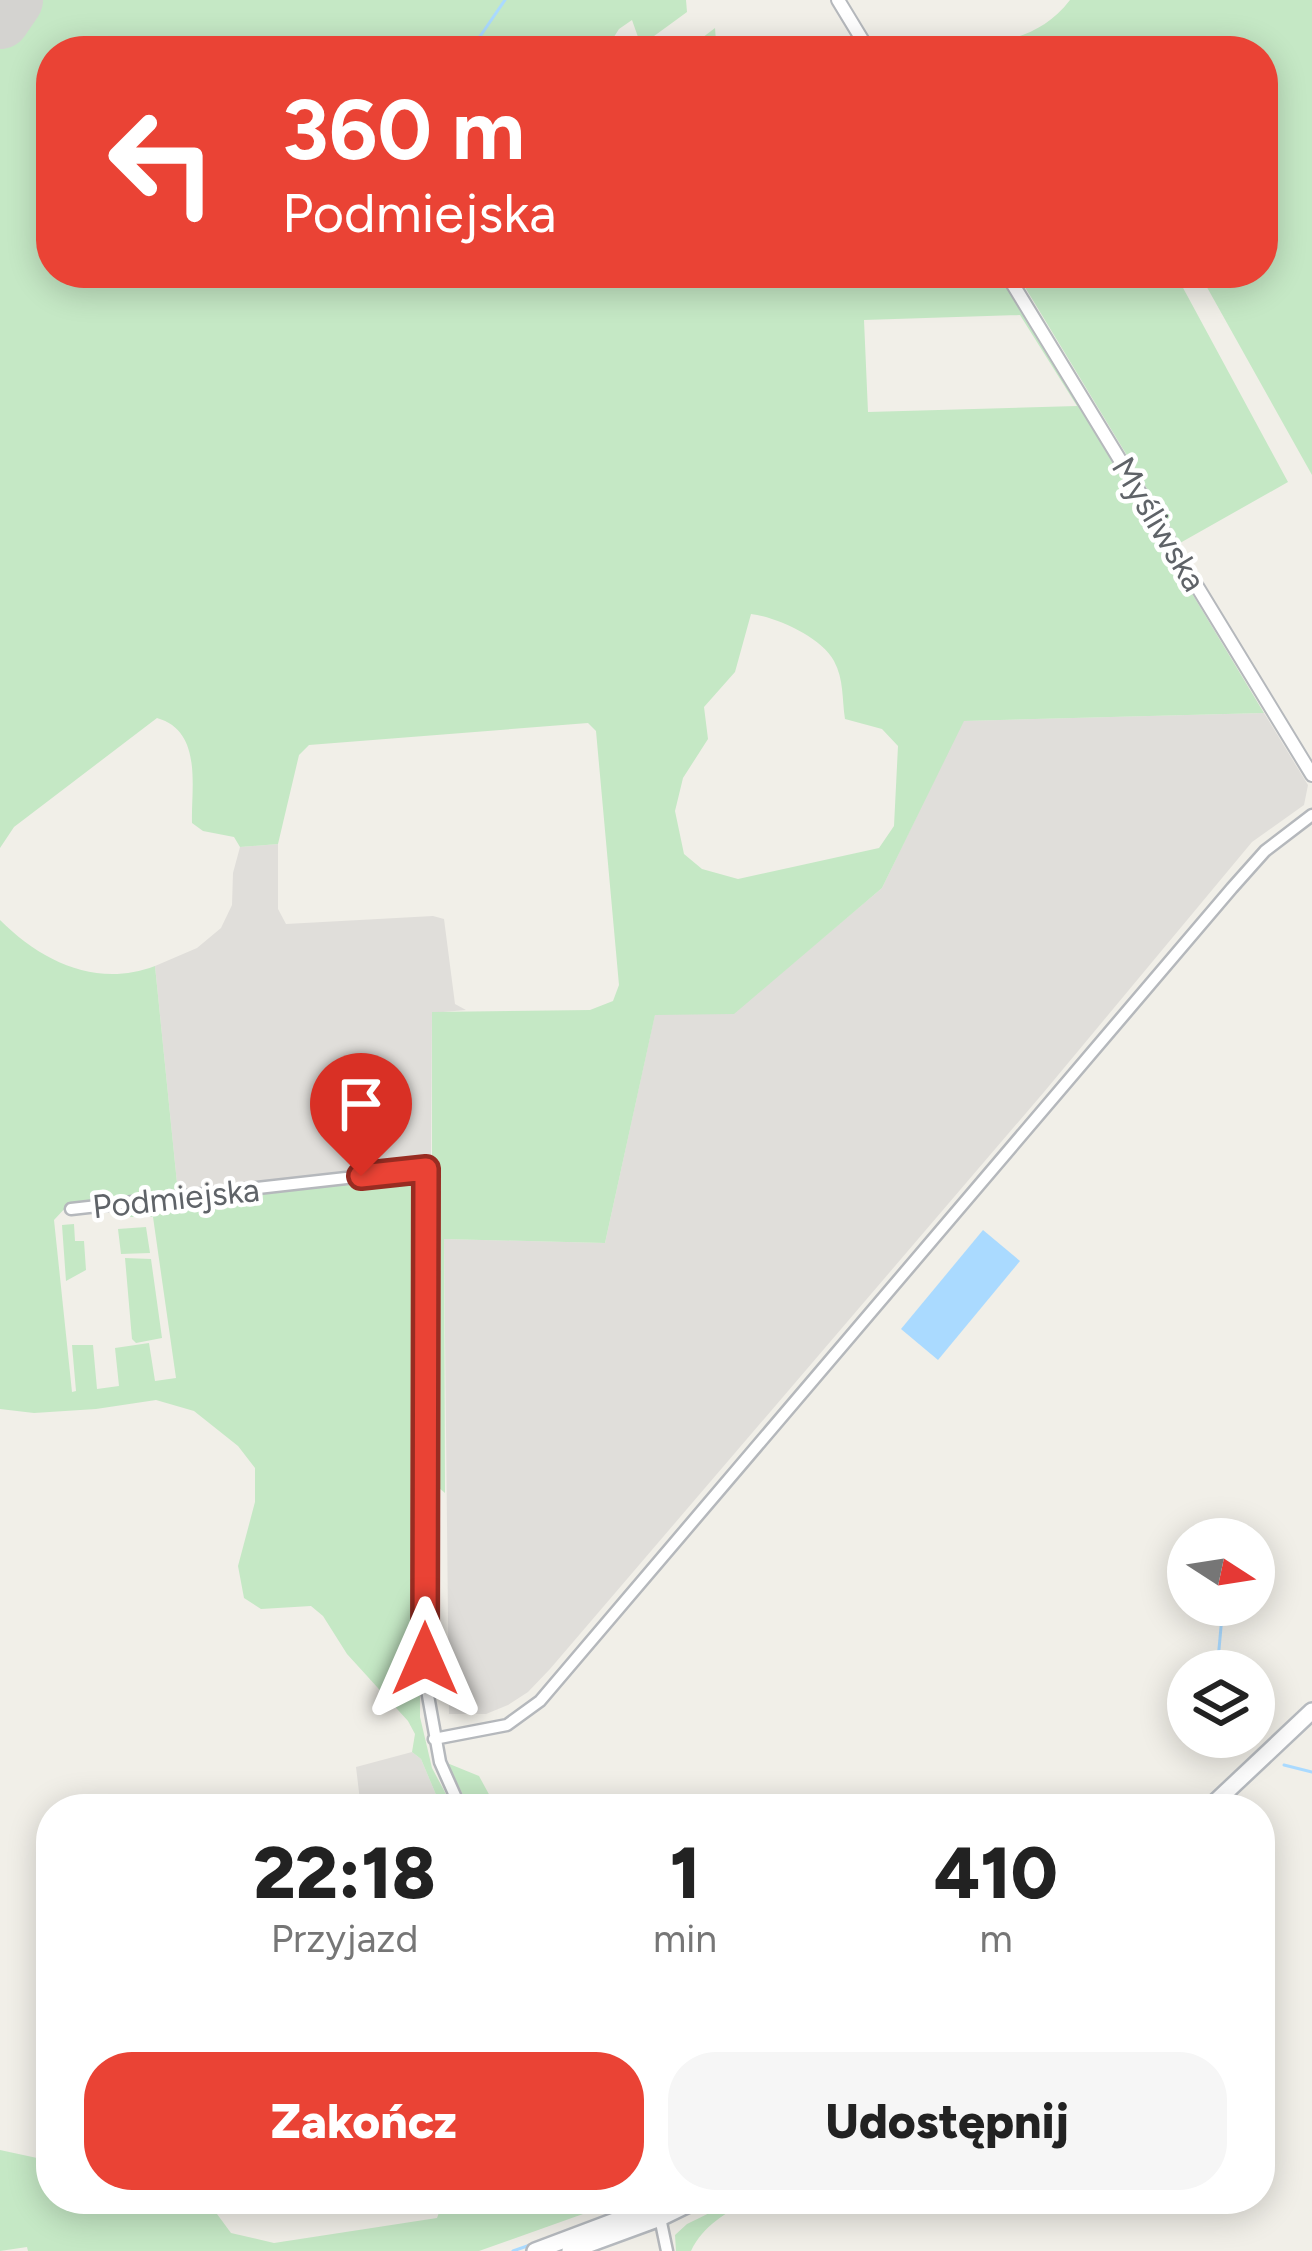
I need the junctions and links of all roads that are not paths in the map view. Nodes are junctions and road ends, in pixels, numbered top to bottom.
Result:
1 (838, 0) edge
2 (860, 36) edge
3 (1015, 288) edge
4 (1312, 775) edge
5 (1312, 815) edge
6 (71, 1209) dead end
7 (1312, 1711) edge
8 (434, 1739) junction
9 (455, 1794) edge
10 (1224, 1794) edge
11 (637, 2214) edge
12 (642, 2214) edge
13 (658, 2214) edge
14 (535, 2251) edge
15 (570, 2251) edge
16 (668, 2251) edge

1 - 2 street
3 - 4 street, Myśliwska
5 - 8 street
6 - 8 street, Podmiejska
7 - 10 main road
8 - 9 street, Podmiejska
11 - 14 main road
12 - 15 main road
13 - 16 street

